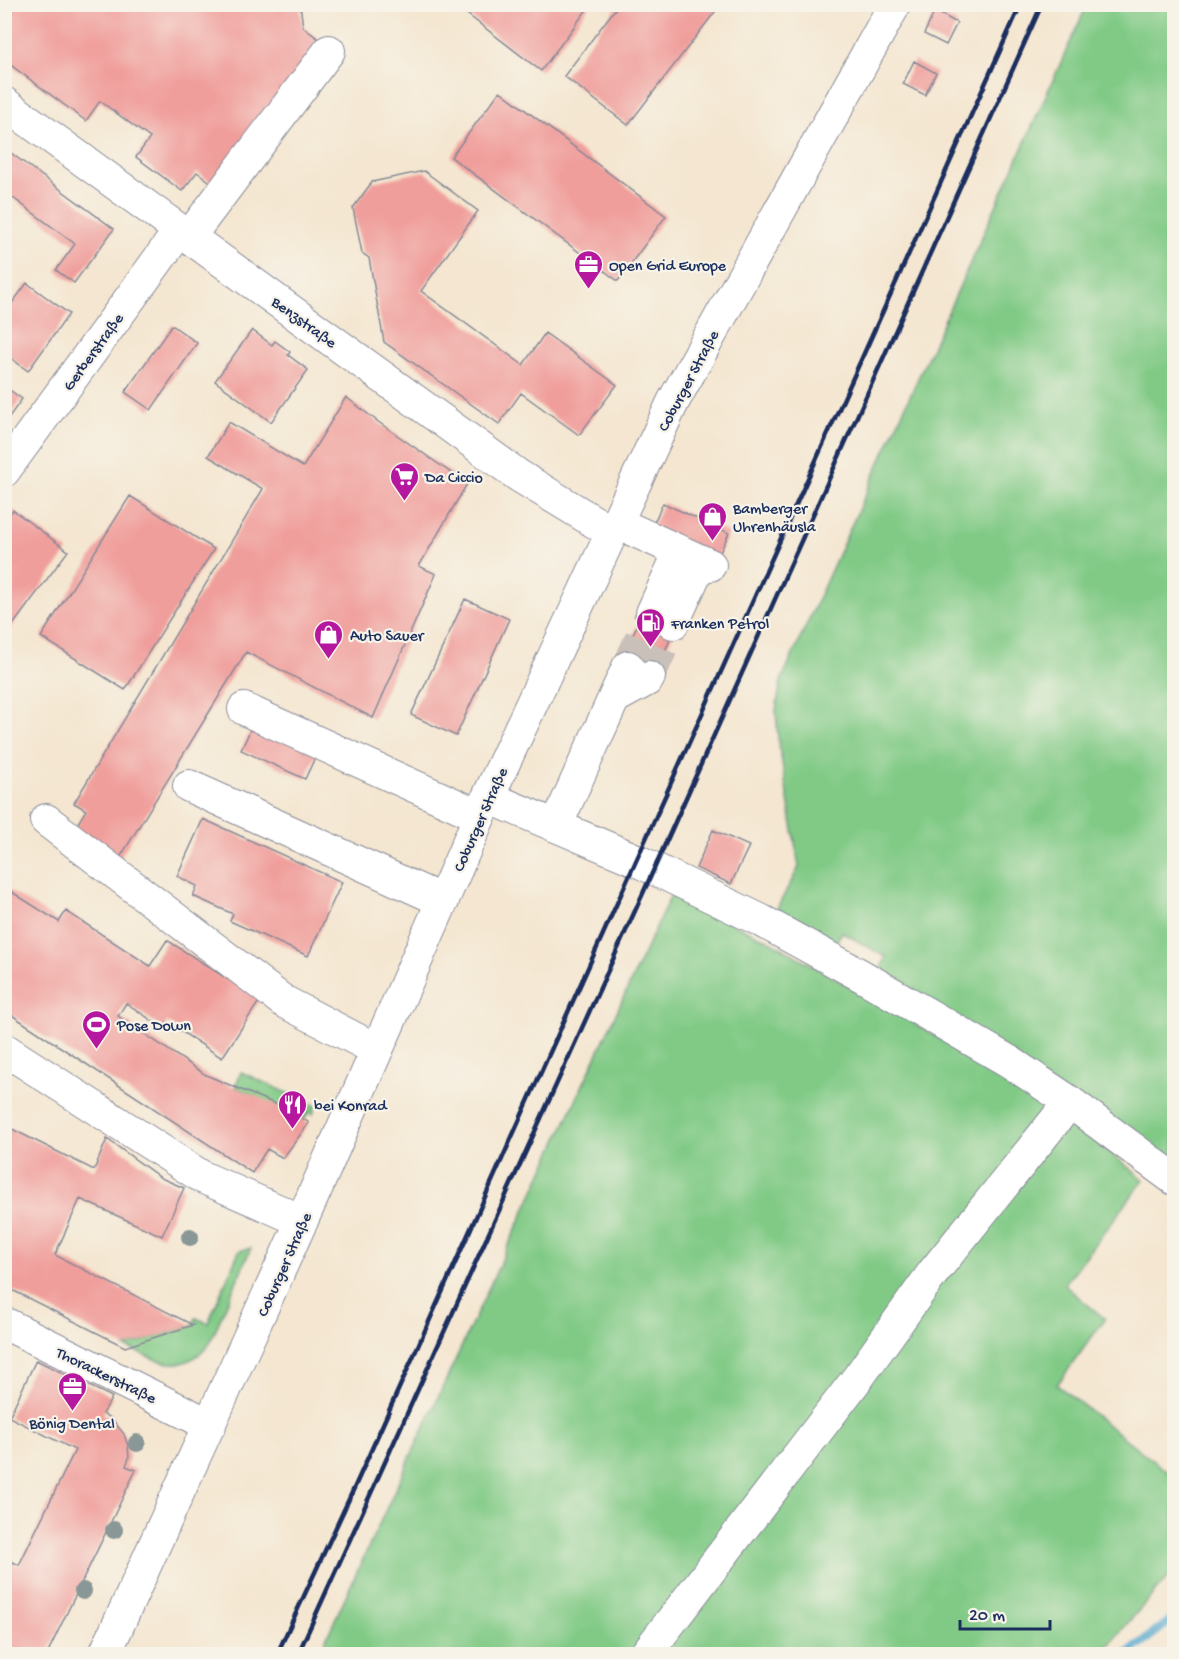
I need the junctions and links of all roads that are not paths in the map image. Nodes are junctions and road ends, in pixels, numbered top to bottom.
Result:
1 (895, 4) edge
2 (329, 51) dead end
3 (4, 103) edge
4 (185, 234) junction
5 (4, 471) edge
6 (613, 527) junction
7 (662, 618) tunnel mouth
8 (639, 672) tunnel mouth
9 (244, 709) dead end
10 (189, 786) dead end
11 (484, 807) junction
12 (46, 820) dead end
13 (556, 826) junction
14 (443, 902) junction
15 (4, 1049) edge
16 (378, 1050) junction
17 (1070, 1102) junction
18 (1174, 1179) edge
19 (302, 1221) junction
20 (4, 1323) edge
21 (210, 1425) junction
22 (105, 1654) edge
23 (646, 1654) edge

1 - 6 street, Coburger Straße
2 - 4 street, Gerberstraße
3 - 4 street, Benzstraße
4 - 5 street, Gerberstraße
4 - 6 street, Benzstraße
6 - 7 street, Benzstraße
6 - 11 street, Coburger Straße
8 - 13 street
9 - 11 street
10 - 14 street
11 - 13 street
11 - 14 street, Coburger Straße
12 - 16 street
13 - 17 street
14 - 16 street, Coburger Straße
15 - 19 street
16 - 19 street, Coburger Straße
17 - 18 street
17 - 23 street
19 - 21 street, Coburger Straße
20 - 21 street, Thorackerstraße
21 - 22 street, Coburger Straße

